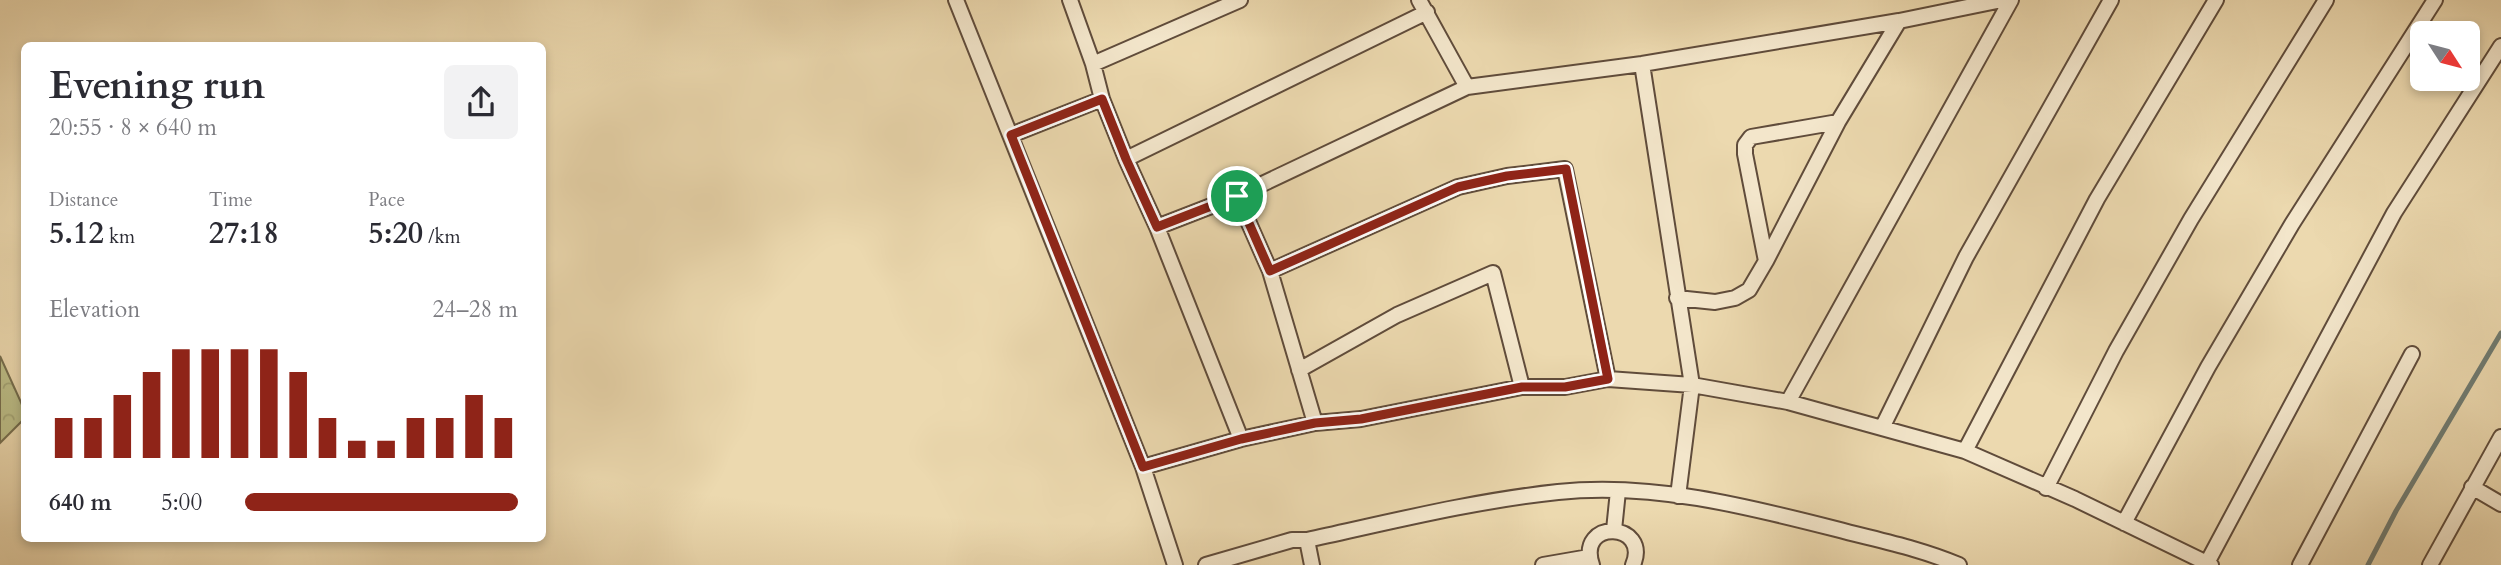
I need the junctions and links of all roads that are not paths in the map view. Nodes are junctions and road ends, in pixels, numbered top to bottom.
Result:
1 (956, 0) edge
2 (1070, 0) edge
3 (1240, 0) edge
4 (2002, 0) edge
5 (2011, 0) edge
6 (2110, 0) edge
7 (2216, 0) edge
8 (2326, 0) edge
9 (2435, 0) edge
10 (1423, 6) edge
11 (1899, 21) junction
12 (2501, 46) edge
13 (1093, 64) junction
14 (1642, 64) junction
15 (1467, 87) junction
16 (1102, 99) junction
17 (1838, 122) junction
18 (1011, 135) junction
19 (1126, 159) junction
20 (1237, 196) junction
21 (1157, 227) junction
22 (1766, 261) junction
23 (1270, 271) junction
24 (1676, 298) junction
25 (2412, 354) dead end
26 (1299, 370) junction
27 (1608, 379) junction
28 (1692, 385) junction
29 (1522, 387) junction
30 (1788, 402) junction
31 (1315, 423) junction
32 (1882, 428) junction
33 (2501, 437) edge
34 (1241, 439) junction
35 (1965, 451) junction
36 (1143, 467) junction
37 (2472, 487) junction
38 (2046, 488) junction
39 (1618, 491) junction
40 (1678, 496) junction
41 (2501, 504) edge
42 (2124, 523) junction
43 (1614, 530) junction
44 (1307, 540) junction
45 (1591, 561) edge
46 (2209, 564) edge
47 (1175, 565) edge
48 (1206, 565) edge
49 (1312, 565) edge
50 (1543, 565) edge
51 (1633, 565) edge
52 (1959, 565) edge
53 (2300, 565) edge
54 (2430, 565) edge

1 - 18 street
2 - 13 street
3 - 13 street
4 - 11 street
5 - 30 street
6 - 32 street
7 - 35 street
8 - 38 street
9 - 42 street
10 - 15 street
10 - 19 street
11 - 14 street
11 - 17 street
12 - 46 street
13 - 16 street
14 - 15 street
14 - 24 street
15 - 20 street
16 - 18 street
16 - 19 street
17 - 22 street
17 - 22 street
18 - 36 street
19 - 21 street
20 - 21 street
20 - 23 street
21 - 34 street
22 - 24 street
23 - 26 street
23 - 27 street
24 - 28 street
25 - 53 street
26 - 29 street
26 - 31 street
27 - 28 street
27 - 29 street
28 - 30 street
28 - 40 street
29 - 31 street
30 - 32 street
31 - 34 street
32 - 35 street
33 - 37 street
34 - 36 street
35 - 38 street
36 - 47 street
37 - 41 street
37 - 54 street
38 - 42 street
39 - 40 street
39 - 43 street
39 - 44 street
40 - 52 street
42 - 46 street
43 - 45 street
43 - 51 street
44 - 48 street
44 - 49 street
45 - 50 street

